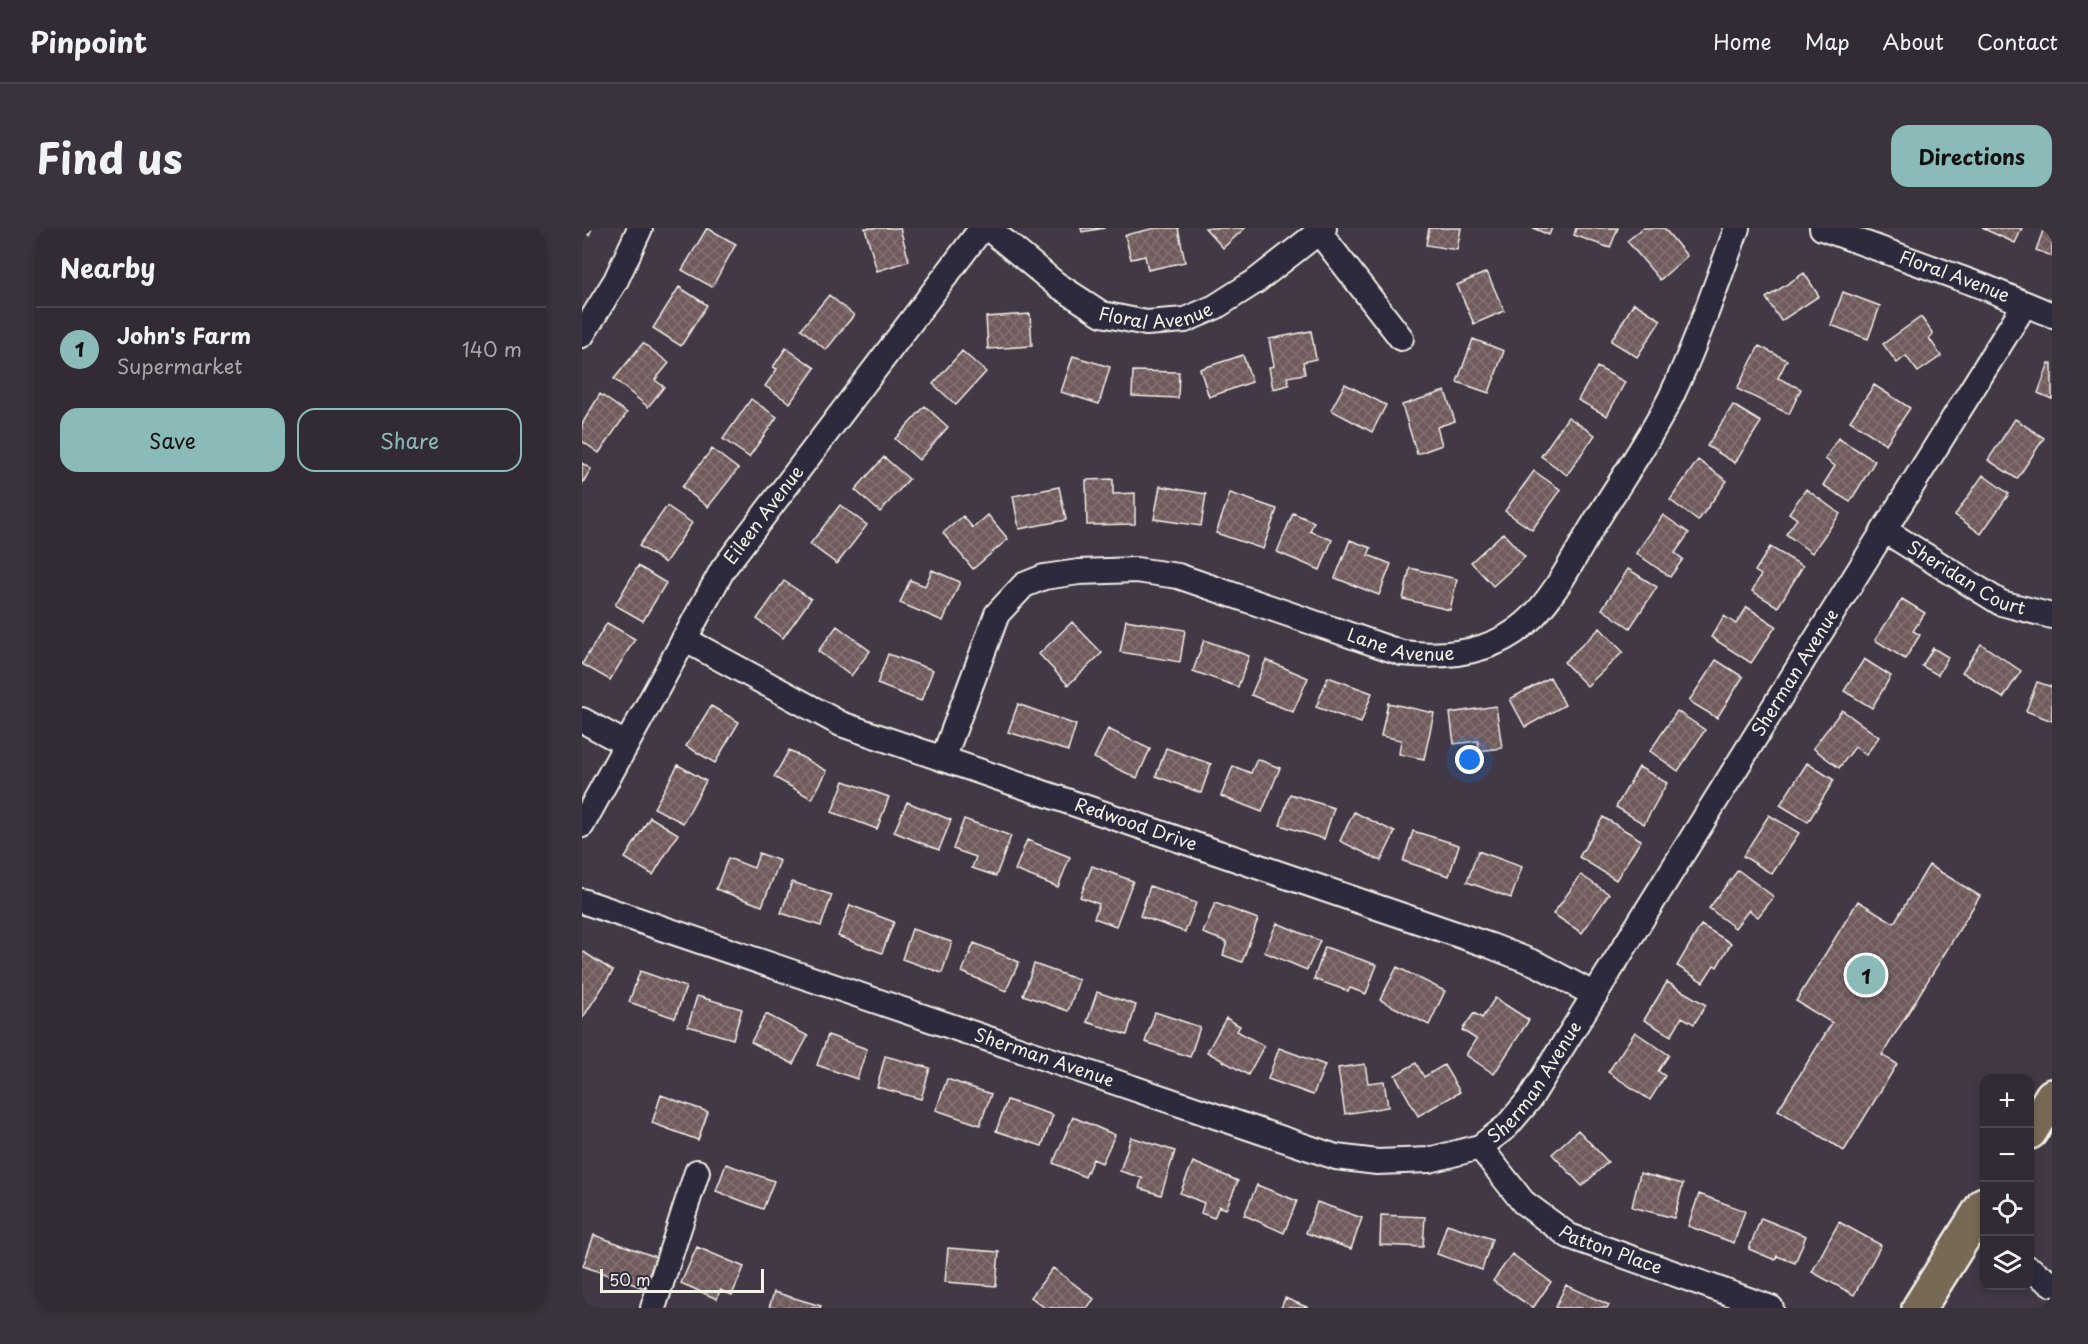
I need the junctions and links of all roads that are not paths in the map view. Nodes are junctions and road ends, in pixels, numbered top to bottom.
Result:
1 (640, 228) edge
2 (982, 228) edge
3 (988, 228) edge
4 (1737, 228) edge
5 (1822, 228) edge
6 (1321, 230) edge
7 (2025, 304) junction
8 (2052, 315) edge
9 (582, 334) edge
10 (1401, 338) dead end
11 (1884, 530) junction
12 (2052, 615) edge
13 (684, 639) junction
14 (582, 720) edge
15 (626, 744) junction
16 (943, 759) junction
17 (582, 825) edge
18 (582, 901) edge
19 (1595, 995) junction
20 (2052, 1096) edge
21 (2032, 1128) edge
22 (1480, 1147) junction
23 (697, 1172) dead end
24 (1979, 1225) edge
25 (2034, 1272) edge
26 (2052, 1284) edge
27 (653, 1308) edge
28 (1771, 1308) edge
29 (1919, 1308) edge

1 - 9 street
2 - 13 street, Eileen Avenue
3 - 6 street, Floral Avenue
4 - 16 street, Lane Avenue
5 - 7 street, Floral Avenue
6 - 10 street
7 - 8 street, Floral Avenue
7 - 11 street, Sherman Avenue
11 - 12 street, Sheridan Court
11 - 19 street, Sherman Avenue
13 - 15 street, Eileen Avenue
13 - 16 street, Redwood Drive
14 - 15 street
15 - 17 street, Eileen Avenue
16 - 19 street, Redwood Drive
18 - 22 street, Sherman Avenue
19 - 22 street, Sherman Avenue
20 - 21 main road
22 - 28 street, Patton Place
23 - 27 street
24 - 29 main road
25 - 26 street

